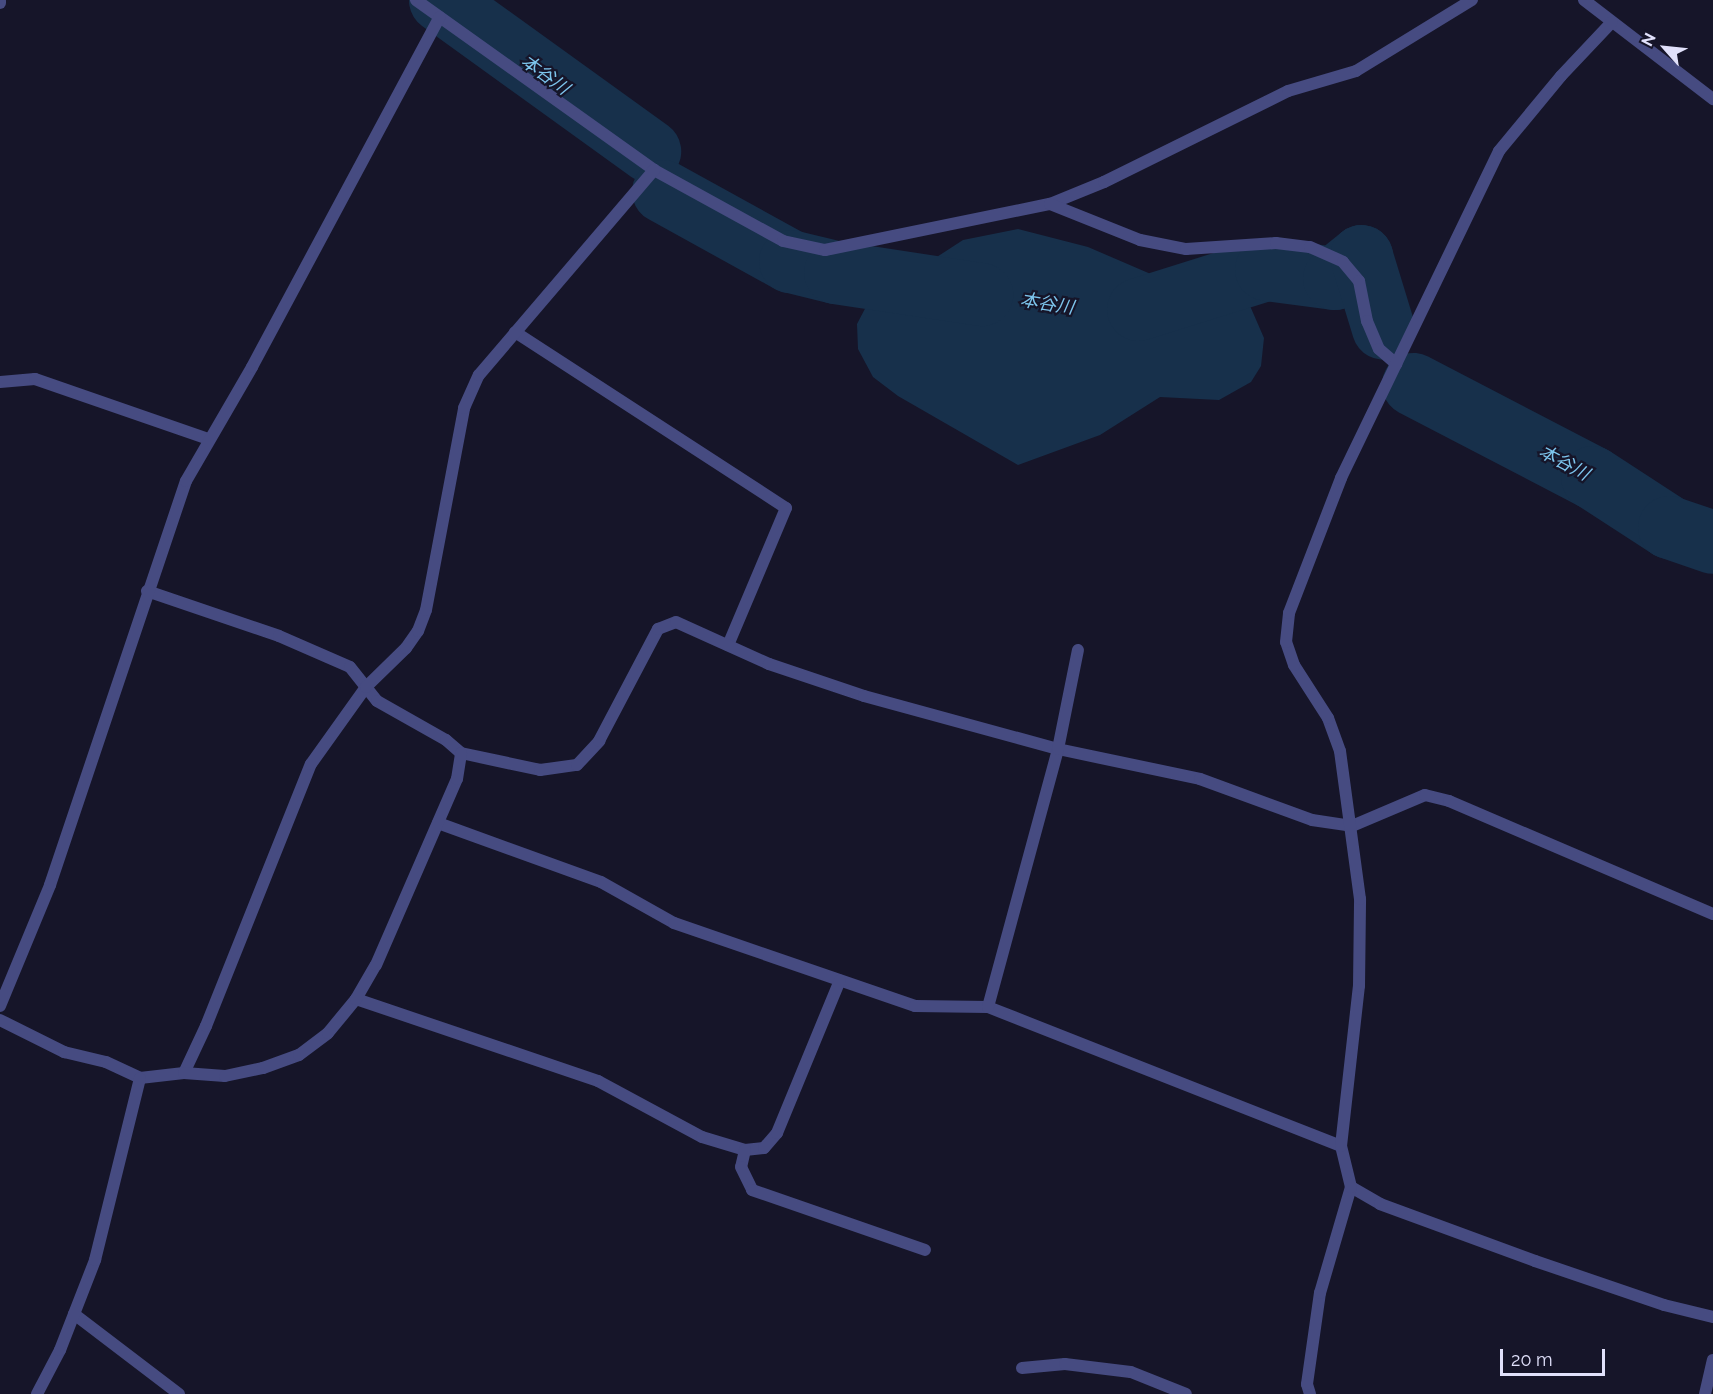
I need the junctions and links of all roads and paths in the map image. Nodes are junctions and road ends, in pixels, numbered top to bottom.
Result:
1 (416, 0) edge
2 (1472, 0) edge
3 (1584, 0) edge
4 (440, 17) junction
5 (1612, 22) junction
6 (1713, 99) edge
7 (654, 171) junction
8 (1050, 204) junction
9 (515, 332) junction
10 (1396, 364) junction
11 (0, 382) edge
12 (208, 439) junction
13 (147, 591) junction
14 (728, 645) junction
15 (1078, 650) dead end
16 (366, 687) junction
17 (1058, 749) junction
18 (461, 753) junction
19 (438, 824) junction
20 (1352, 825) junction
21 (1713, 914) edge
22 (840, 980) junction
23 (357, 999) junction
24 (0, 1006) edge
25 (988, 1007) junction
26 (0, 1020) edge
27 (184, 1073) junction
28 (140, 1078) junction
29 (1341, 1146) junction
30 (745, 1150) junction
31 (1351, 1187) junction
32 (925, 1250) dead end
33 (74, 1314) junction
34 (1712, 1314) edge
35 (1713, 1359) edge
36 (1022, 1368) dead end
37 (37, 1394) edge
38 (179, 1394) edge
39 (1186, 1394) edge
40 (1310, 1394) edge
41 (1705, 1394) edge

1 - 4 street
2 - 8 street
3 - 5 street
4 - 7 street
4 - 12 street
5 - 6 street
5 - 10 street
7 - 8 street
7 - 9 street
8 - 10 street
9 - 14 street
9 - 16 street
10 - 20 street
11 - 12 street
12 - 13 street
13 - 16 street
13 - 24 street
14 - 17 street
14 - 18 street
15 - 17 street
16 - 18 street
16 - 27 street
17 - 20 street
17 - 25 street
18 - 19 street
19 - 22 street
19 - 23 street
20 - 21 street
20 - 29 street
22 - 25 street
22 - 30 street
23 - 27 street
23 - 30 street
25 - 29 street
26 - 28 street
27 - 28 street
28 - 33 street
29 - 31 street
30 - 32 street
31 - 34 street
31 - 40 street
33 - 37 street
33 - 38 street
35 - 41 street
36 - 39 street

